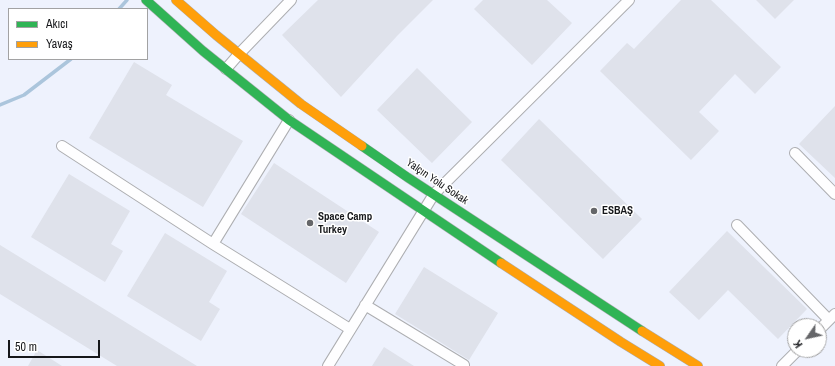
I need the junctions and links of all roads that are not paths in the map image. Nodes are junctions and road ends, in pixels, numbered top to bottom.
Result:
1 (146, 0) edge
2 (176, 0) edge
3 (291, 0) edge
4 (629, 0) edge
5 (239, 54) junction
6 (226, 69) junction
7 (289, 120) junction
8 (62, 146) dead end
9 (795, 153) dead end
10 (434, 194) junction
11 (835, 194) edge
12 (423, 211) junction
13 (737, 225) dead end
14 (213, 244) junction
15 (366, 305) junction
16 (832, 317) edge
17 (350, 329) junction
18 (790, 358) edge
19 (464, 365) edge
20 (328, 366) edge
21 (660, 366) edge
22 (698, 366) edge
23 (782, 366) edge

1 - 6 street
2 - 5 street, Yalçın Yolu Sokak
3 - 5 street
4 - 10 street
5 - 6 street
5 - 10 street, Yalçın Yolu Sokak
6 - 7 street
7 - 12 street
7 - 14 street
8 - 14 street
9 - 11 street
10 - 12 street
10 - 22 street, Yalçın Yolu Sokak
12 - 15 street
12 - 21 street
13 - 16 street
14 - 17 street
15 - 17 street
15 - 19 street
17 - 20 street
18 - 23 street

